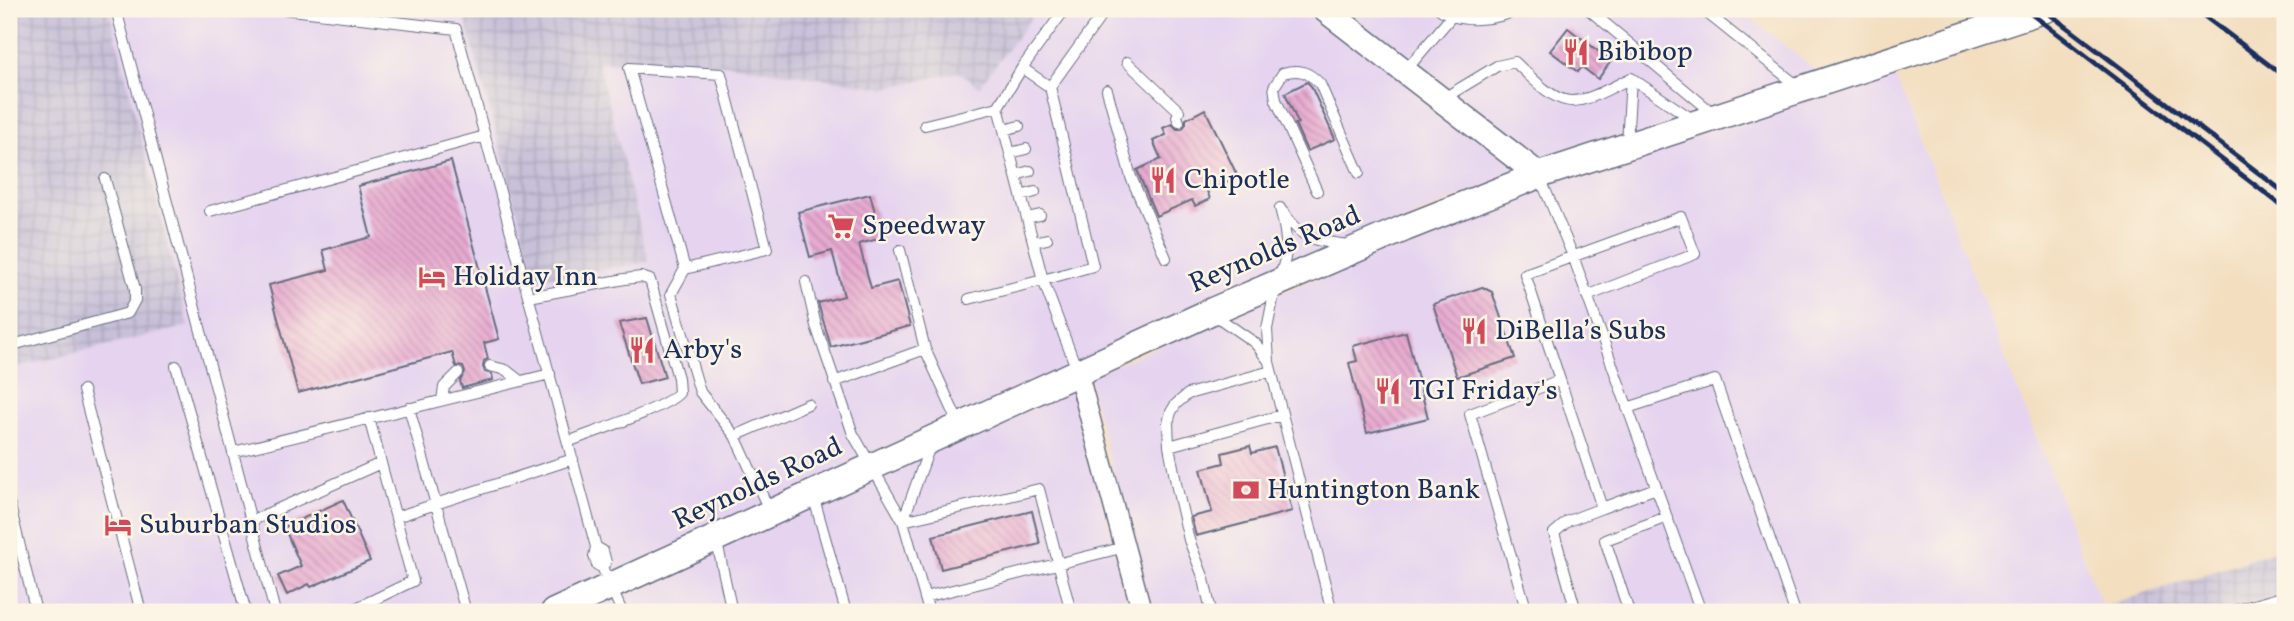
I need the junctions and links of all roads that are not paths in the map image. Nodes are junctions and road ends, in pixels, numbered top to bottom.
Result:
1 (116, 9) edge
2 (283, 9) edge
3 (1065, 9) edge
4 (1440, 9) edge
5 (1519, 9) edge
6 (1588, 9) edge
7 (1702, 9) edge
8 (2046, 9) edge
9 (1101, 12) edge
10 (1337, 15) edge
11 (1451, 17) junction
12 (1127, 62) dead end
13 (1022, 68) junction
14 (1405, 71) junction
15 (1631, 78) junction
16 (1050, 88) junction
17 (1802, 89) junction
18 (1107, 90) dead end
19 (1441, 99) junction
20 (998, 107) junction
21 (1057, 117) junction
22 (1045, 120) dead end
23 (1708, 120) junction
24 (1179, 122) dead end
25 (926, 125) dead end
26 (1019, 126) dead end
27 (1004, 130) junction
28 (485, 136) junction
29 (1627, 146) junction
30 (1026, 149) dead end
31 (1010, 153) junction
32 (1030, 171) dead end
33 (1359, 173) dead end
34 (1016, 175) junction
35 (1539, 175) junction
36 (105, 179) dead end
37 (1317, 191) dead end
38 (1035, 192) dead end
39 (1021, 196) junction
40 (210, 211) dead end
41 (1040, 215) dead end
42 (1027, 218) junction
43 (1084, 230) junction
44 (1072, 233) dead end
45 (1047, 239) dead end
46 (1034, 242) junction
47 (1360, 247) junction
48 (900, 250) dead end
49 (1573, 257) junction
50 (1166, 258) dead end
51 (685, 269) junction
52 (1043, 280) junction
53 (806, 282) dead end
54 (1277, 282) junction
55 (1587, 296) junction
56 (529, 297) junction
57 (969, 299) dead end
58 (1210, 312) junction
59 (9, 346) edge
60 (925, 349) junction
61 (176, 366) dead end
62 (490, 366) dead end
63 (1270, 366) junction
64 (458, 373) dead end
65 (1079, 373) junction
66 (550, 374) junction
67 (1560, 380) junction
68 (520, 381) junction
69 (834, 382) junction
70 (83, 390) dead end
71 (442, 400) junction
72 (808, 404) dead end
73 (409, 408) junction
74 (1627, 408) junction
75 (1282, 415) junction
76 (369, 418) junction
77 (960, 426) junction
78 (735, 436) junction
79 (932, 439) junction
80 (568, 442) junction
81 (1169, 446) junction
82 (233, 452) junction
83 (573, 458) junction
84 (381, 463) junction
85 (873, 466) junction
86 (1656, 488) junction
87 (812, 494) junction
88 (9, 502) edge
89 (435, 505) junction
90 (1602, 508) junction
91 (771, 513) junction
92 (396, 517) junction
93 (1667, 517) junction
94 (251, 521) junction
95 (903, 521) junction
96 (716, 538) junction
97 (1125, 547) junction
98 (1058, 564) junction
99 (606, 577) junction
100 (2285, 596) edge
101 (925, 597) junction
102 (36, 612) edge
103 (141, 612) edge
104 (246, 612) edge
105 (275, 612) edge
106 (348, 612) edge
107 (466, 612) edge
108 (554, 612) edge
109 (622, 612) edge
110 (732, 612) edge
111 (846, 612) edge
112 (929, 612) edge
113 (1071, 612) edge
114 (1142, 612) edge
115 (1211, 612) edge
116 (1332, 612) edge
117 (1527, 612) edge
118 (1550, 612) edge
119 (1629, 612) edge
120 (1701, 612) edge
121 (1795, 612) edge
122 (2229, 612) edge

1 - 82 lane
2 - 28 lane
3 - 13 lane
4 - 11 lane
5 - 11 lane
6 - 23 lane
7 - 17 lane
8 - 17 main road, Reynolds Road
9 - 16 lane
10 - 14 street
11 - 14 lane
12 - 24 lane
13 - 16 lane
13 - 20 lane
14 - 19 street
15 - 19 lane
15 - 23 lane
15 - 29 lane
16 - 21 lane
17 - 23 main road, Reynolds Road
18 - 50 lane
19 - 35 street
20 - 25 lane
20 - 27 lane
21 - 22 lane
21 - 43 lane
23 - 29 main road, Reynolds Road
26 - 27 lane
27 - 31 lane
28 - 40 lane
28 - 56 lane
29 - 35 main road, Reynolds Road
30 - 31 lane
31 - 34 lane
32 - 34 lane
33 - 37 lane
34 - 39 lane
35 - 47 main road, Reynolds Road
35 - 49 lane
36 - 59 lane
38 - 39 lane
39 - 42 lane
41 - 42 lane
42 - 46 lane
43 - 44 lane
43 - 52 lane
45 - 46 lane
46 - 52 lane
47 - 54 main road, Reynolds Road
47 - 54 lane
48 - 60 lane
49 - 55 lane
49 - 55 lane
49 - 67 lane
51 - 51 lane
51 - 78 lane
52 - 57 lane
52 - 65 lane
53 - 69 lane
54 - 58 main road, Reynolds Road
54 - 63 lane
55 - 74 lane
56 - 66 lane
56 - 80 lane
58 - 63 lane
58 - 65 main road, Reynolds Road
60 - 69 lane
60 - 77 lane
61 - 104 lane
62 - 68 lane
63 - 75 lane
63 - 81 lane
64 - 71 lane
65 - 77 main road, Reynolds Road
65 - 97 street
66 - 68 lane
66 - 80 lane
67 - 90 lane
67 - 117 lane
68 - 71 lane
69 - 85 lane
70 - 103 lane
71 - 73 lane
72 - 78 lane
73 - 76 lane
73 - 89 lane
74 - 86 lane
74 - 121 lane
75 - 81 lane
75 - 116 lane
76 - 82 lane
76 - 84 lane
77 - 79 main road, Reynolds Road
78 - 91 lane
79 - 85 main road, Reynolds Road
79 - 95 lane
80 - 83 lane
81 - 115 lane
82 - 94 lane
83 - 89 lane
83 - 99 lane
84 - 92 lane
84 - 94 lane
85 - 87 main road, Reynolds Road
85 - 95 lane
86 - 90 lane
86 - 93 lane
87 - 91 main road, Reynolds Road
87 - 111 lane
88 - 102 lane
89 - 92 lane
89 - 107 lane
90 - 118 lane
91 - 96 main road, Reynolds Road
92 - 106 lane
93 - 119 lane
93 - 120 lane
94 - 105 lane
95 - 98 lane
95 - 101 lane
96 - 99 main road, Reynolds Road
96 - 110 lane
97 - 98 lane
97 - 114 street
98 - 101 lane
98 - 113 lane
99 - 108 main road, Reynolds Road
99 - 109 lane
100 - 122 lane
101 - 112 lane

